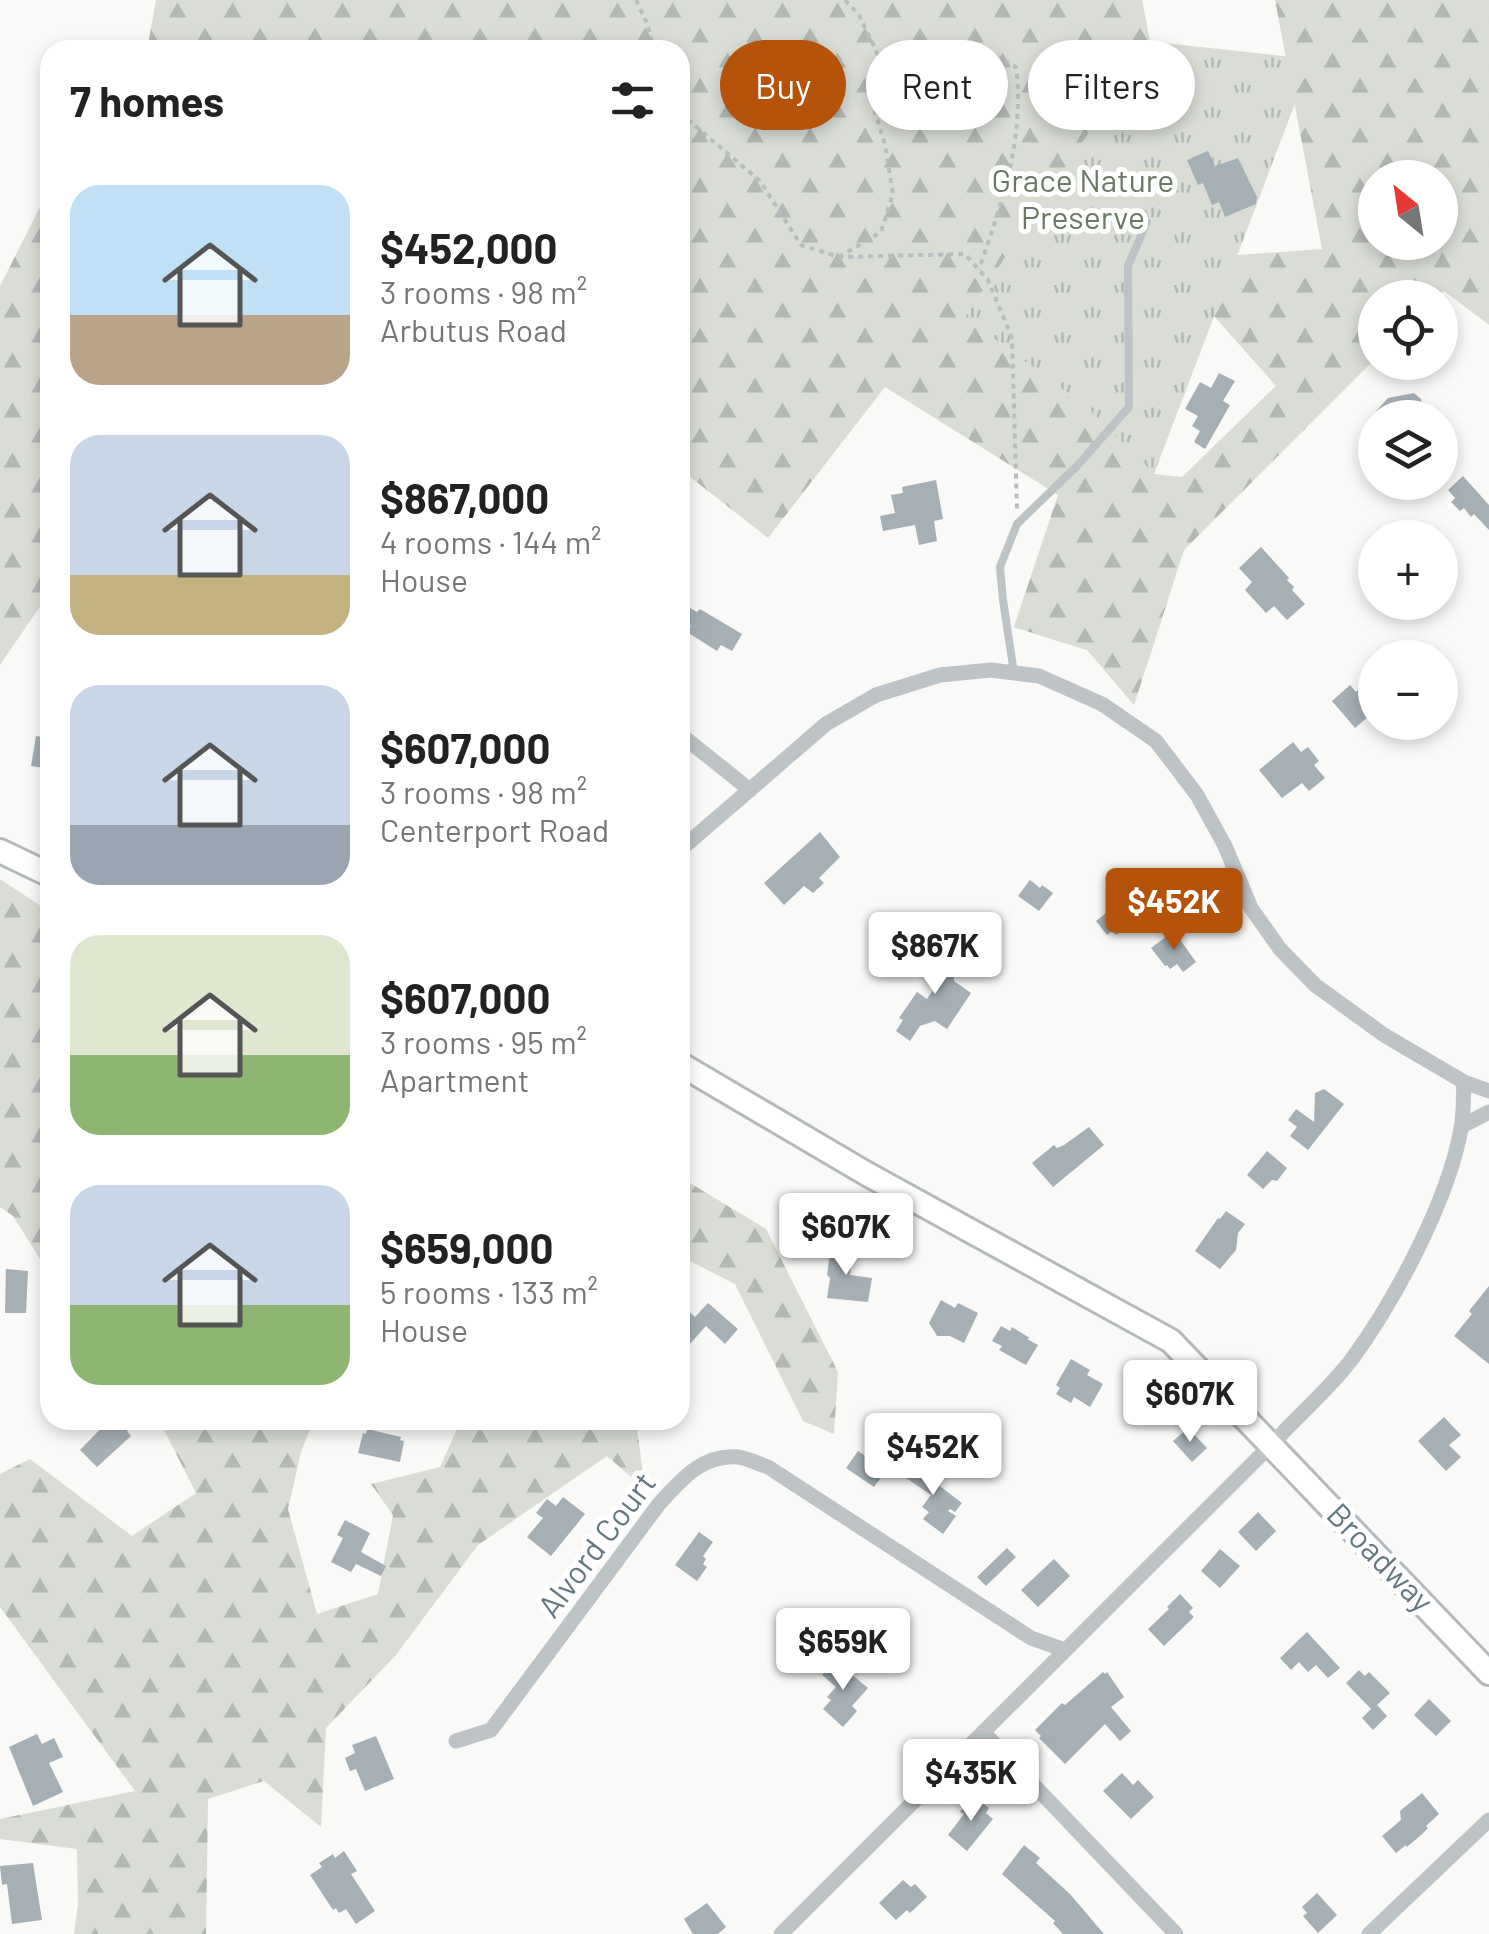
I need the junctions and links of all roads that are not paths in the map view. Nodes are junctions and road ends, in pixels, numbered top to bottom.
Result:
1 (1148, 222) dead end
2 (1014, 673) junction
3 (690, 742) edge
4 (750, 790) junction
5 (690, 841) edge
6 (0, 852) edge
7 (40, 870) edge
8 (690, 1070) edge
9 (1464, 1082) junction
10 (1489, 1091) edge
11 (1489, 1112) edge
12 (1462, 1126) junction
13 (1272, 1444) junction
14 (1066, 1650) junction
15 (1489, 1672) edge
16 (983, 1732) junction
17 (456, 1742) dead end
18 (1489, 1820) edge
19 (781, 1934) edge
20 (1176, 1934) edge
21 (1369, 1934) edge

1 - 2 lane
2 - 4 street
2 - 9 street
3 - 4 street
4 - 5 street
6 - 7 main road
8 - 13 main road, Broadway
9 - 10 street
9 - 12 street
11 - 12 street
12 - 13 street
13 - 14 street
13 - 15 main road, Broadway
14 - 16 street
14 - 17 street, Alvord Court
16 - 19 street
16 - 20 street
18 - 21 street

